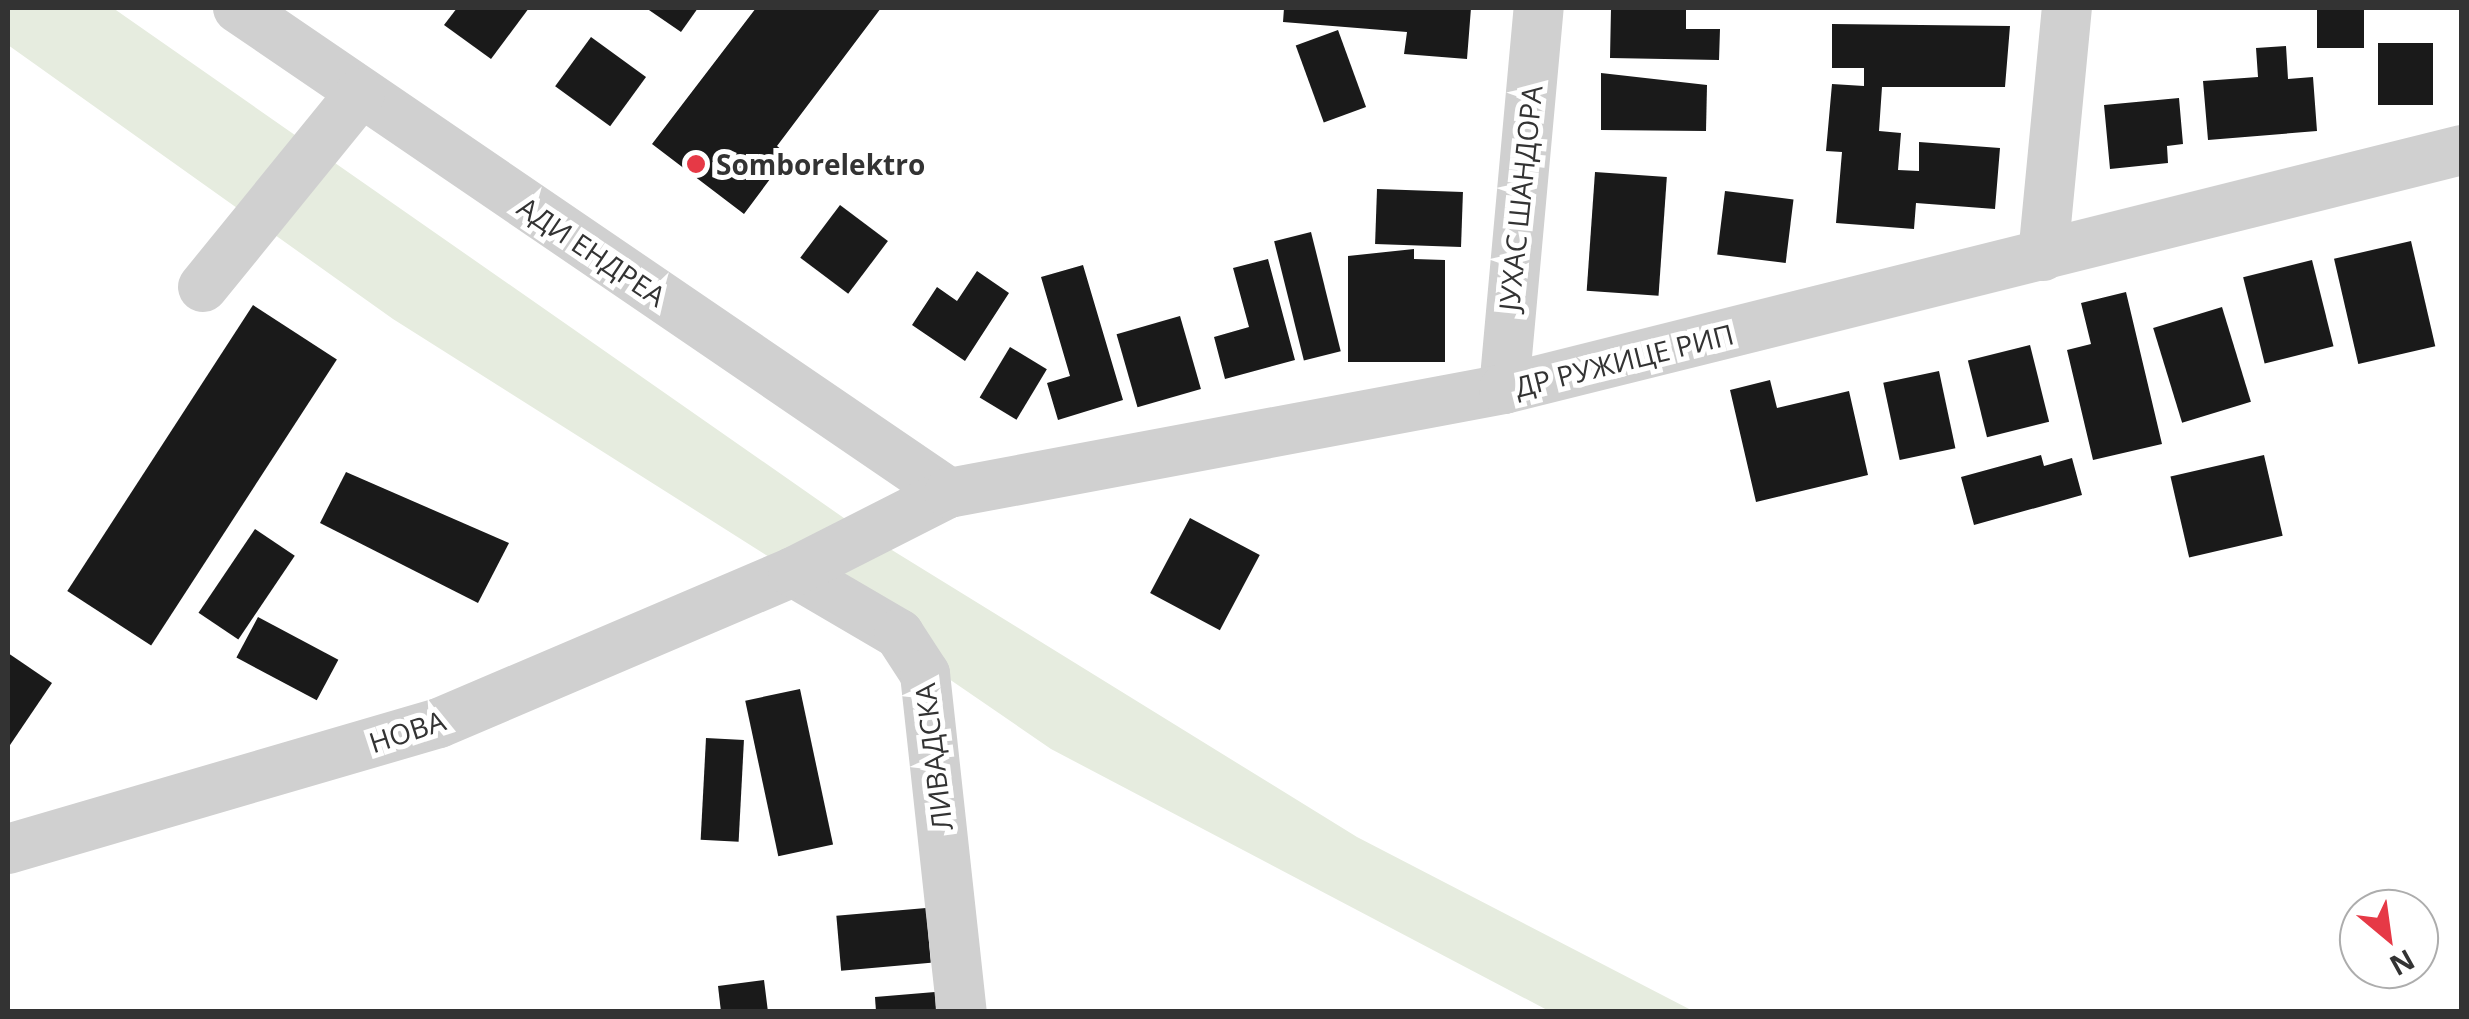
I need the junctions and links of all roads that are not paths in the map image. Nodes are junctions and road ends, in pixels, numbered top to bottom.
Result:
1 (238, 8) edge
2 (1539, 8) edge
3 (2068, 8) edge
4 (360, 94) junction
5 (2462, 150) edge
6 (2043, 256) junction
7 (203, 288) dead end
8 (1504, 389) junction
9 (948, 493) junction
10 (793, 572) junction
11 (8, 849) edge
12 (962, 1012) edge

1 - 4 street, АДИ ЕНДРЕА
2 - 8 street, ЈУХАС ШАНДОРА
3 - 6 street
4 - 7 street
4 - 9 street, АДИ ЕНДРЕА
5 - 6 street, ДР РУЖИЦЕ РИП
6 - 8 street, ДР РУЖИЦЕ РИП
8 - 9 street, ДР РУЖИЦЕ РИП
9 - 10 street, ДР РУЖИЦЕ РИП
10 - 11 street, НОВА
10 - 12 street, ЛИВАДСКА

